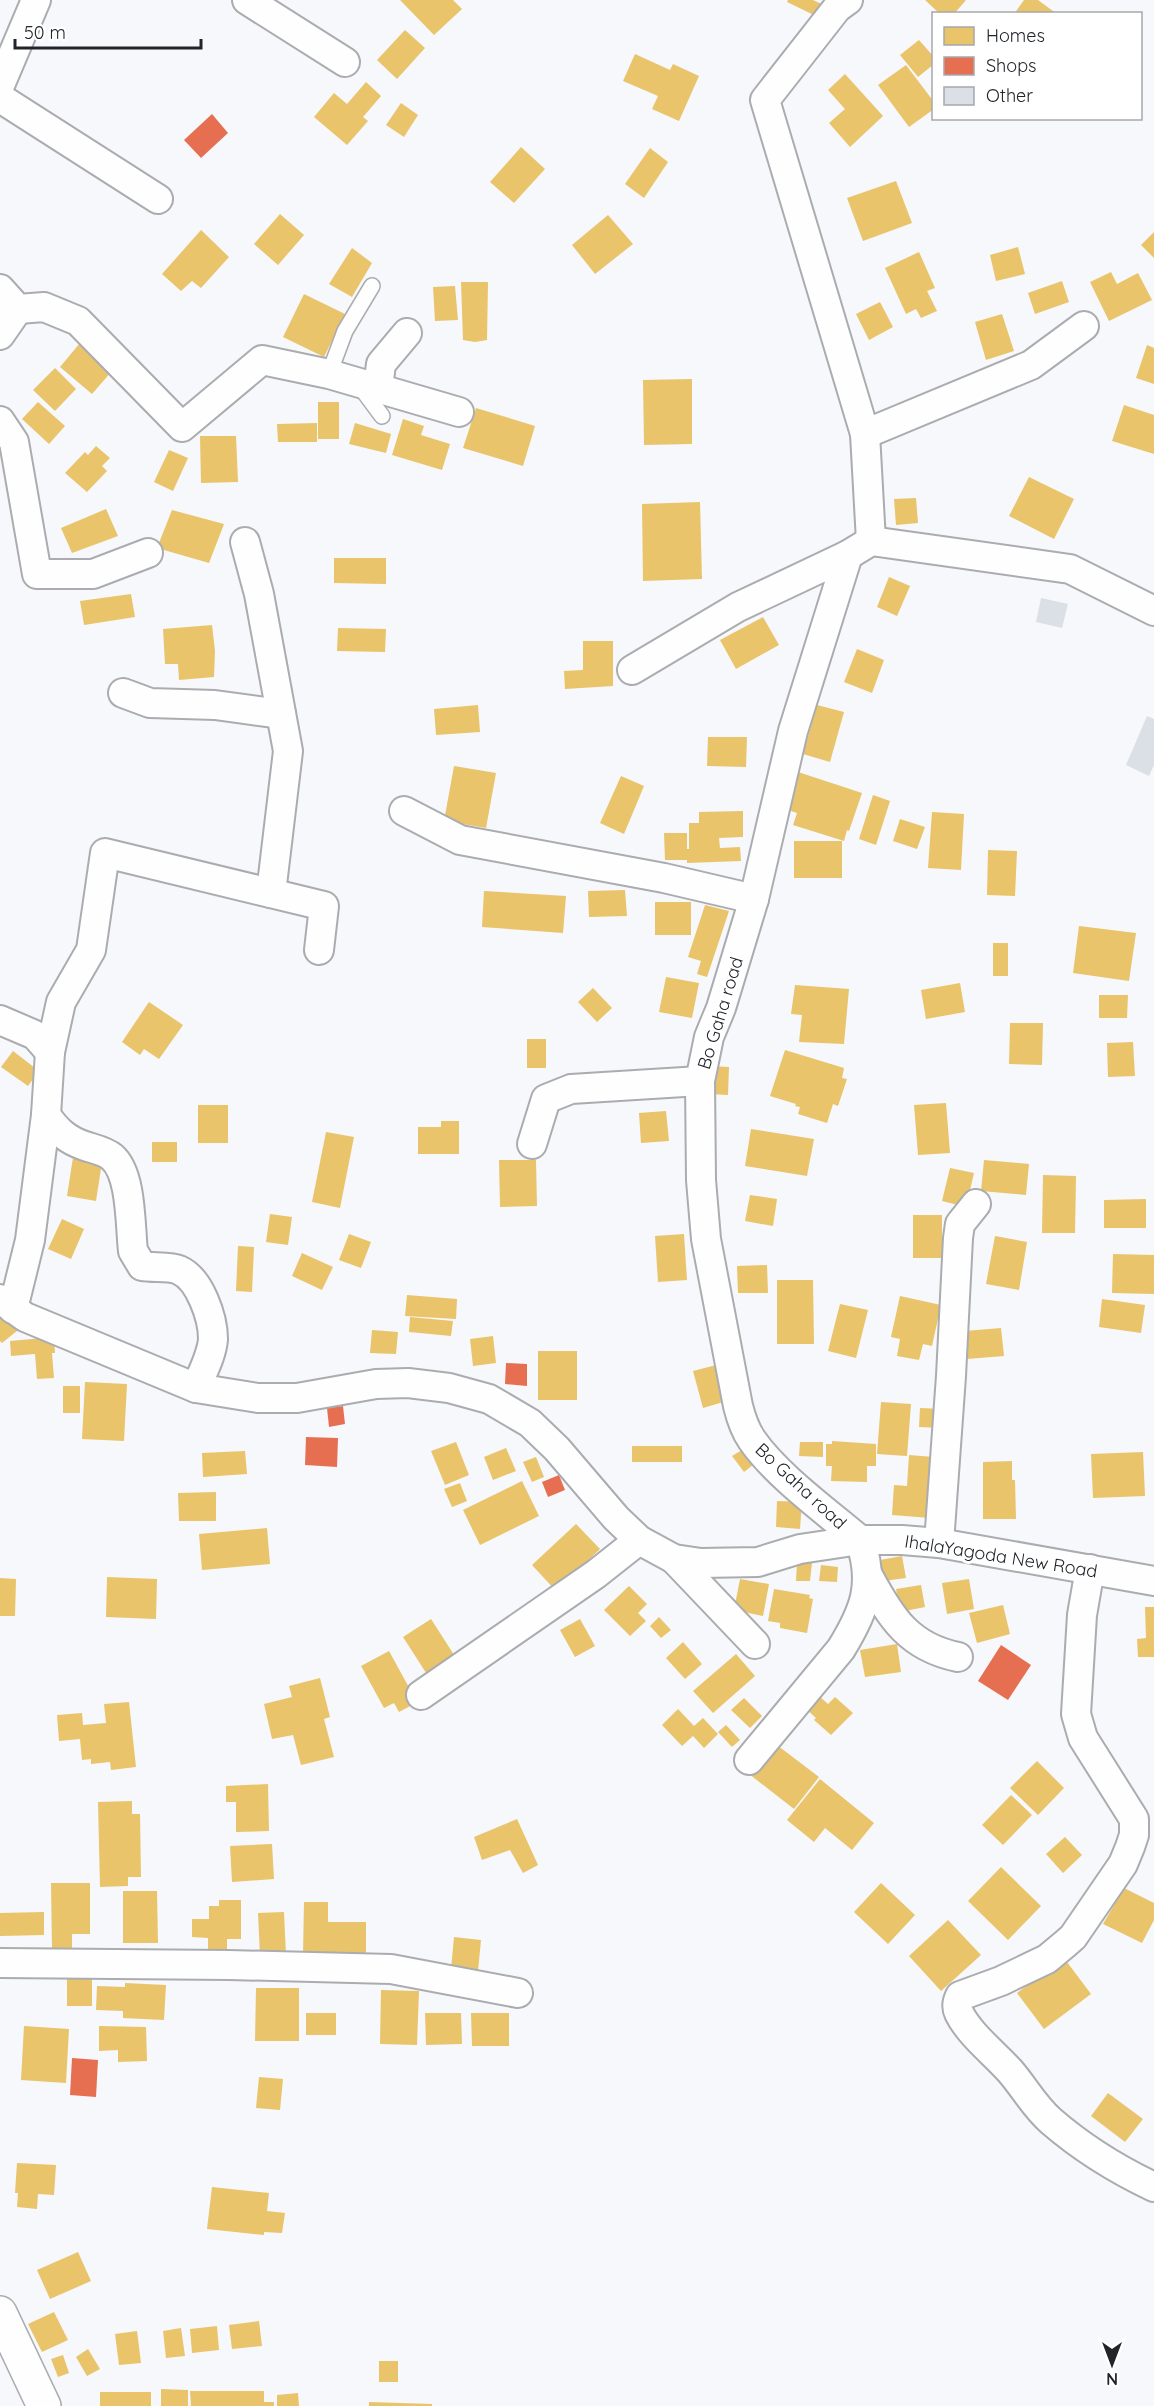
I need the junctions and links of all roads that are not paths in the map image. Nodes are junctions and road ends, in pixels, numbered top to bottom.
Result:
1 (36, 0) edge
2 (247, 0) edge
3 (848, 0) edge
4 (345, 62) dead end
5 (0, 85) edge
6 (0, 98) edge
7 (158, 199) dead end
8 (372, 286) dead end
9 (9, 299) edge
10 (1084, 326) dead end
11 (407, 333) dead end
12 (0, 335) edge
13 (329, 375) junction
14 (373, 396) junction
15 (459, 412) dead end
16 (0, 421) edge
17 (865, 434) junction
18 (245, 542) dead end
19 (859, 548) junction
20 (148, 554) dead end
21 (1153, 606) edge
22 (632, 670) dead end
23 (123, 693) dead end
24 (281, 714) junction
25 (404, 811) dead end
26 (271, 893) junction
27 (754, 899) junction
28 (319, 950) dead end
29 (0, 1020) edge
30 (50, 1052) junction
31 (700, 1082) junction
32 (46, 1115) junction
33 (532, 1144) dead end
34 (976, 1204) dead end
35 (6, 1304) edge
36 (196, 1388) junction
37 (639, 1540) junction
38 (860, 1540) junction
39 (939, 1543) junction
40 (674, 1559) junction
41 (1090, 1569) junction
42 (869, 1576) junction
43 (1154, 1581) edge
44 (755, 1644) dead end
45 (958, 1657) dead end
46 (422, 1695) dead end
47 (749, 1760) dead end
48 (0, 1963) edge
49 (518, 1993) dead end
50 (1154, 2187) edge
51 (0, 2313) edge
52 (44, 2406) edge

1 - 5 street
2 - 4 street
3 - 17 street
6 - 7 street
8 - 13 lane
9 - 12 street
9 - 13 street
10 - 17 street
11 - 14 street
13 - 14 street
14 - 15 street
16 - 20 street
17 - 19 street
18 - 24 street
19 - 21 street
19 - 22 street
19 - 27 street, Bo Gaha road
23 - 24 street
24 - 26 street
25 - 27 street
26 - 28 street
26 - 30 street
27 - 31 street, Bo Gaha road
29 - 30 street
30 - 32 street
31 - 33 street
31 - 38 street, Bo Gaha road
32 - 35 street
32 - 36 street
34 - 39 street
35 - 36 street, IhalaYagoda New Road
36 - 37 street, IhalaYagoda New Road
37 - 40 street, IhalaYagoda New Road
37 - 46 street
38 - 39 street, IhalaYagoda New Road
38 - 40 street, IhalaYagoda New Road
38 - 42 street
39 - 41 street, IhalaYagoda New Road
40 - 44 street
41 - 43 street, IhalaYagoda New Road
41 - 50 street
42 - 45 street
42 - 47 street
48 - 49 street
51 - 52 main road

